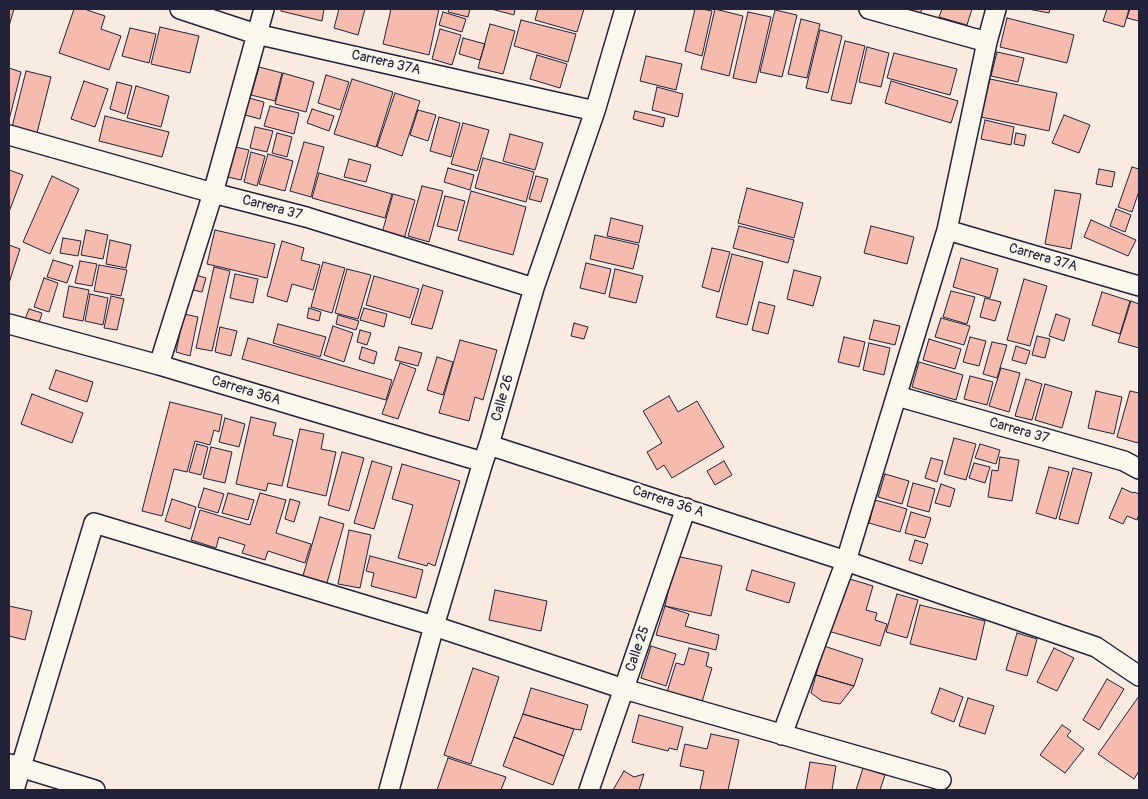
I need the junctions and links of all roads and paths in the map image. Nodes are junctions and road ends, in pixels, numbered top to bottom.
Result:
1 (180, 9) edge
2 (264, 9) edge
3 (625, 9) edge
4 (869, 9) edge
5 (996, 9) edge
6 (256, 34) junction
7 (987, 42) junction
8 (594, 111) junction
9 (9, 135) edge
10 (213, 193) junction
11 (948, 230) junction
12 (1139, 286) edge
13 (534, 288) junction
14 (9, 324) edge
15 (159, 365) junction
16 (897, 396) junction
17 (486, 453) junction
18 (1139, 469) edge
19 (686, 508) junction
20 (846, 561) junction
21 (434, 626) junction
22 (1139, 676) edge
23 (624, 689) junction
24 (782, 735) junction
25 (15, 766) edge
26 (941, 780) dead end
27 (14, 790) edge
28 (95, 790) edge
29 (389, 790) edge
30 (589, 790) edge

1 - 6 street, Carrera 37A
2 - 6 street
3 - 8 street, Calle 26
4 - 7 street
5 - 7 street
6 - 8 street, Carrera 37A
6 - 10 street
7 - 11 street
8 - 13 street, Calle 26
9 - 10 street, Carrera 37
10 - 13 street, Carrera 37
10 - 15 street
11 - 12 street, Carrera 37A
11 - 16 street
13 - 17 street, Calle 26
14 - 15 street, Carrera 36A
15 - 17 street, Carrera 36A
16 - 18 street, Carrera 37
16 - 20 street
17 - 19 street, Carrera 36 A
17 - 21 street, Calle 26
19 - 20 street, Carrera 36 A
19 - 23 street, Calle 25
20 - 22 street, Carrera 36 A
20 - 24 street
21 - 23 street
21 - 25 street
21 - 29 street, Calle 26
23 - 24 street
23 - 30 street, Calle 25
24 - 26 street
25 - 27 street
25 - 28 street

